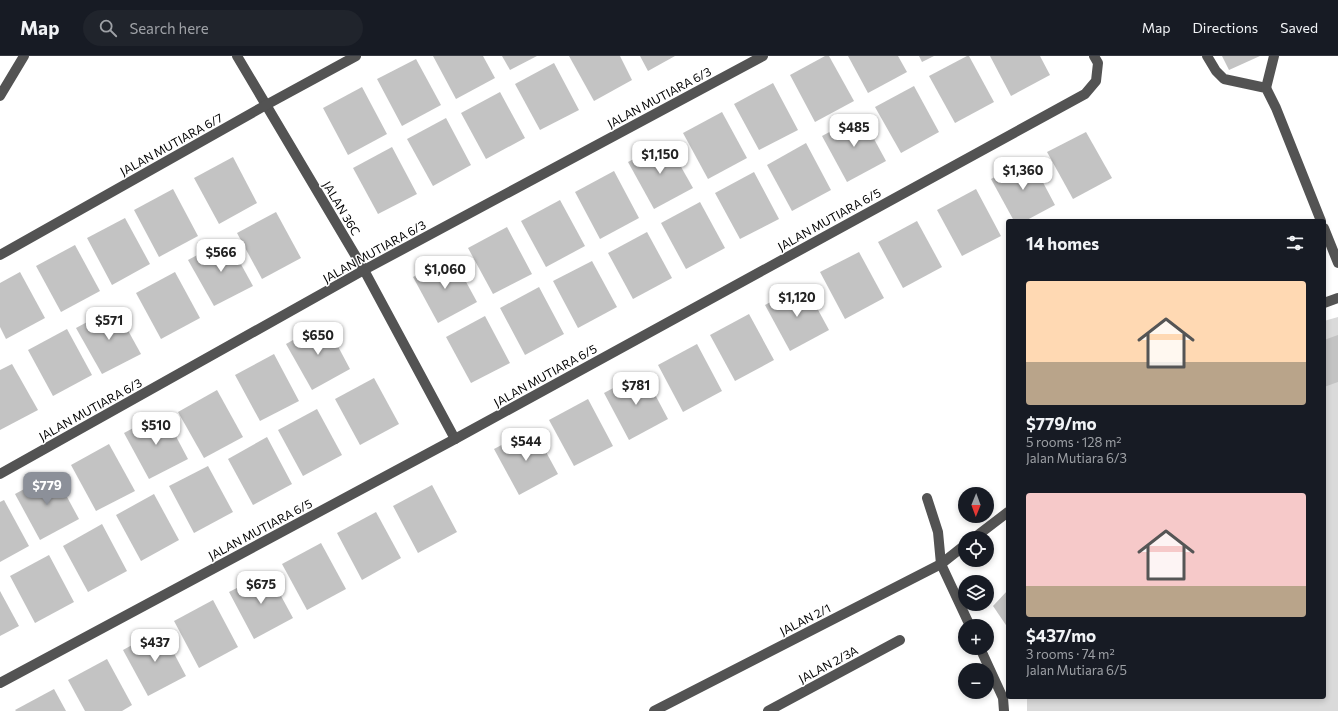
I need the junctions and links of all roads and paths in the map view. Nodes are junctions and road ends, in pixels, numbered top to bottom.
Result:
1 (24, 56) edge
2 (237, 56) edge
3 (356, 56) edge
4 (763, 56) edge
5 (1094, 56) edge
6 (1207, 56) edge
7 (1274, 56) edge
8 (1266, 88) junction
9 (0, 96) edge
10 (266, 105) junction
11 (1320, 219) edge
12 (1326, 233) edge
13 (0, 255) edge
14 (1338, 263) edge
15 (364, 270) junction
16 (1338, 298) edge
17 (1326, 302) edge
18 (455, 439) junction
19 (0, 474) edge
20 (927, 498) dead end
21 (1006, 514) edge
22 (983, 531) edge
23 (958, 551) edge
24 (941, 564) junction
25 (967, 619) edge
26 (900, 640) dead end
27 (983, 655) edge
28 (0, 683) edge
29 (654, 711) edge
30 (768, 711) edge
31 (1004, 711) edge

1 - 9 street
2 - 10 street, JALAN 36C
3 - 10 street, JALAN MUTIARA 6/7
4 - 15 street, JALAN MUTIARA 6/3
5 - 18 street, JALAN MUTIARA 6/5
6 - 8 street
7 - 8 street
8 - 11 street
10 - 13 street, JALAN MUTIARA 6/7
10 - 15 street, JALAN 36C
12 - 14 street
15 - 18 street, JALAN 36C
15 - 19 street, JALAN MUTIARA 6/3
16 - 17 street
18 - 28 street, JALAN MUTIARA 6/5
20 - 24 street
21 - 22 street
23 - 24 street, JALAN 2/1
24 - 25 street
24 - 29 street, JALAN 2/1
26 - 30 street, JALAN 2/3A
27 - 31 street

